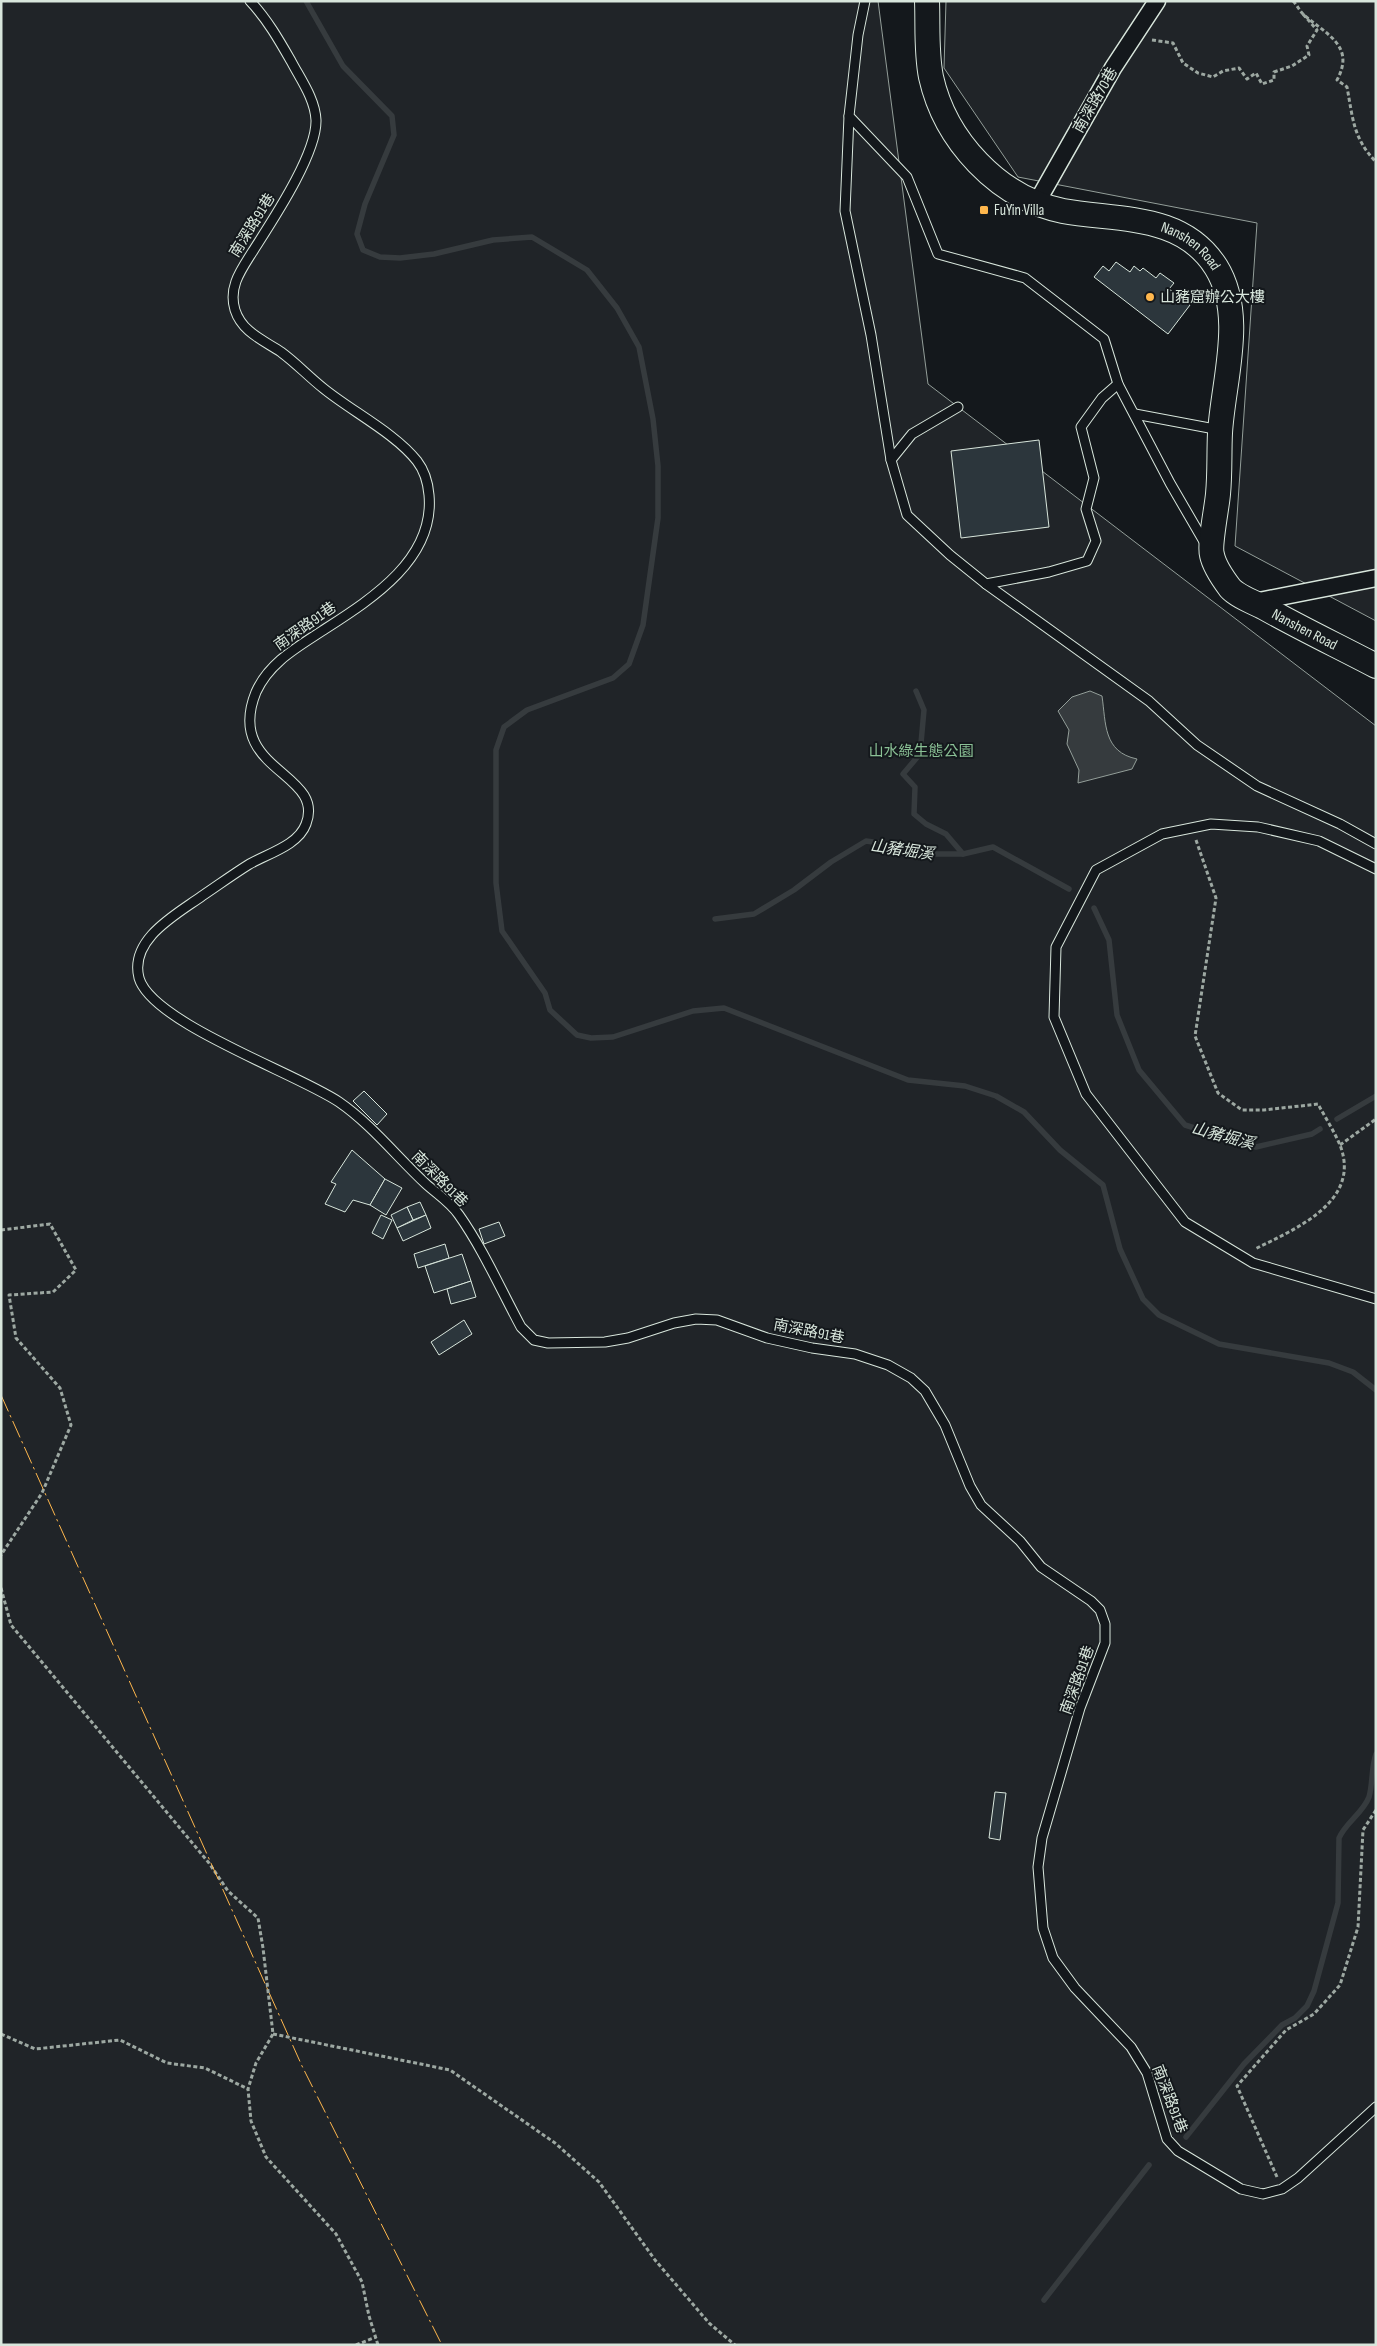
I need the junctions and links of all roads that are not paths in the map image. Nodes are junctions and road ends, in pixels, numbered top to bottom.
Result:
1 (250, 1) edge
2 (865, 1) edge
3 (927, 1) edge
4 (1157, 1) edge
5 (849, 116) junction
6 (1037, 202) junction
7 (1118, 384) junction
8 (958, 407) dead end
9 (1135, 414) junction
10 (1220, 430) junction
11 (891, 460) junction
12 (1211, 554) junction
13 (1376, 578) edge
14 (986, 584) junction
15 (1254, 602) junction
16 (1376, 666) edge
17 (1376, 844) edge
18 (1376, 869) edge
19 (1376, 1299) edge
20 (1376, 2107) edge

1 - 20 lane, 南深路91巷
2 - 5 lane
3 - 6 main road, Nanshen Road
4 - 6 street, 南深路70巷
5 - 7 lane
5 - 11 lane
6 - 10 main road, Nanshen Road
7 - 9 lane
7 - 14 lane
8 - 11 lane
9 - 10 lane
9 - 12 lane
10 - 12 main road, Nanshen Road
11 - 14 lane
12 - 15 main road, Nanshen Road
13 - 15 street
14 - 17 lane
15 - 16 main road, Nanshen Road
18 - 19 lane

